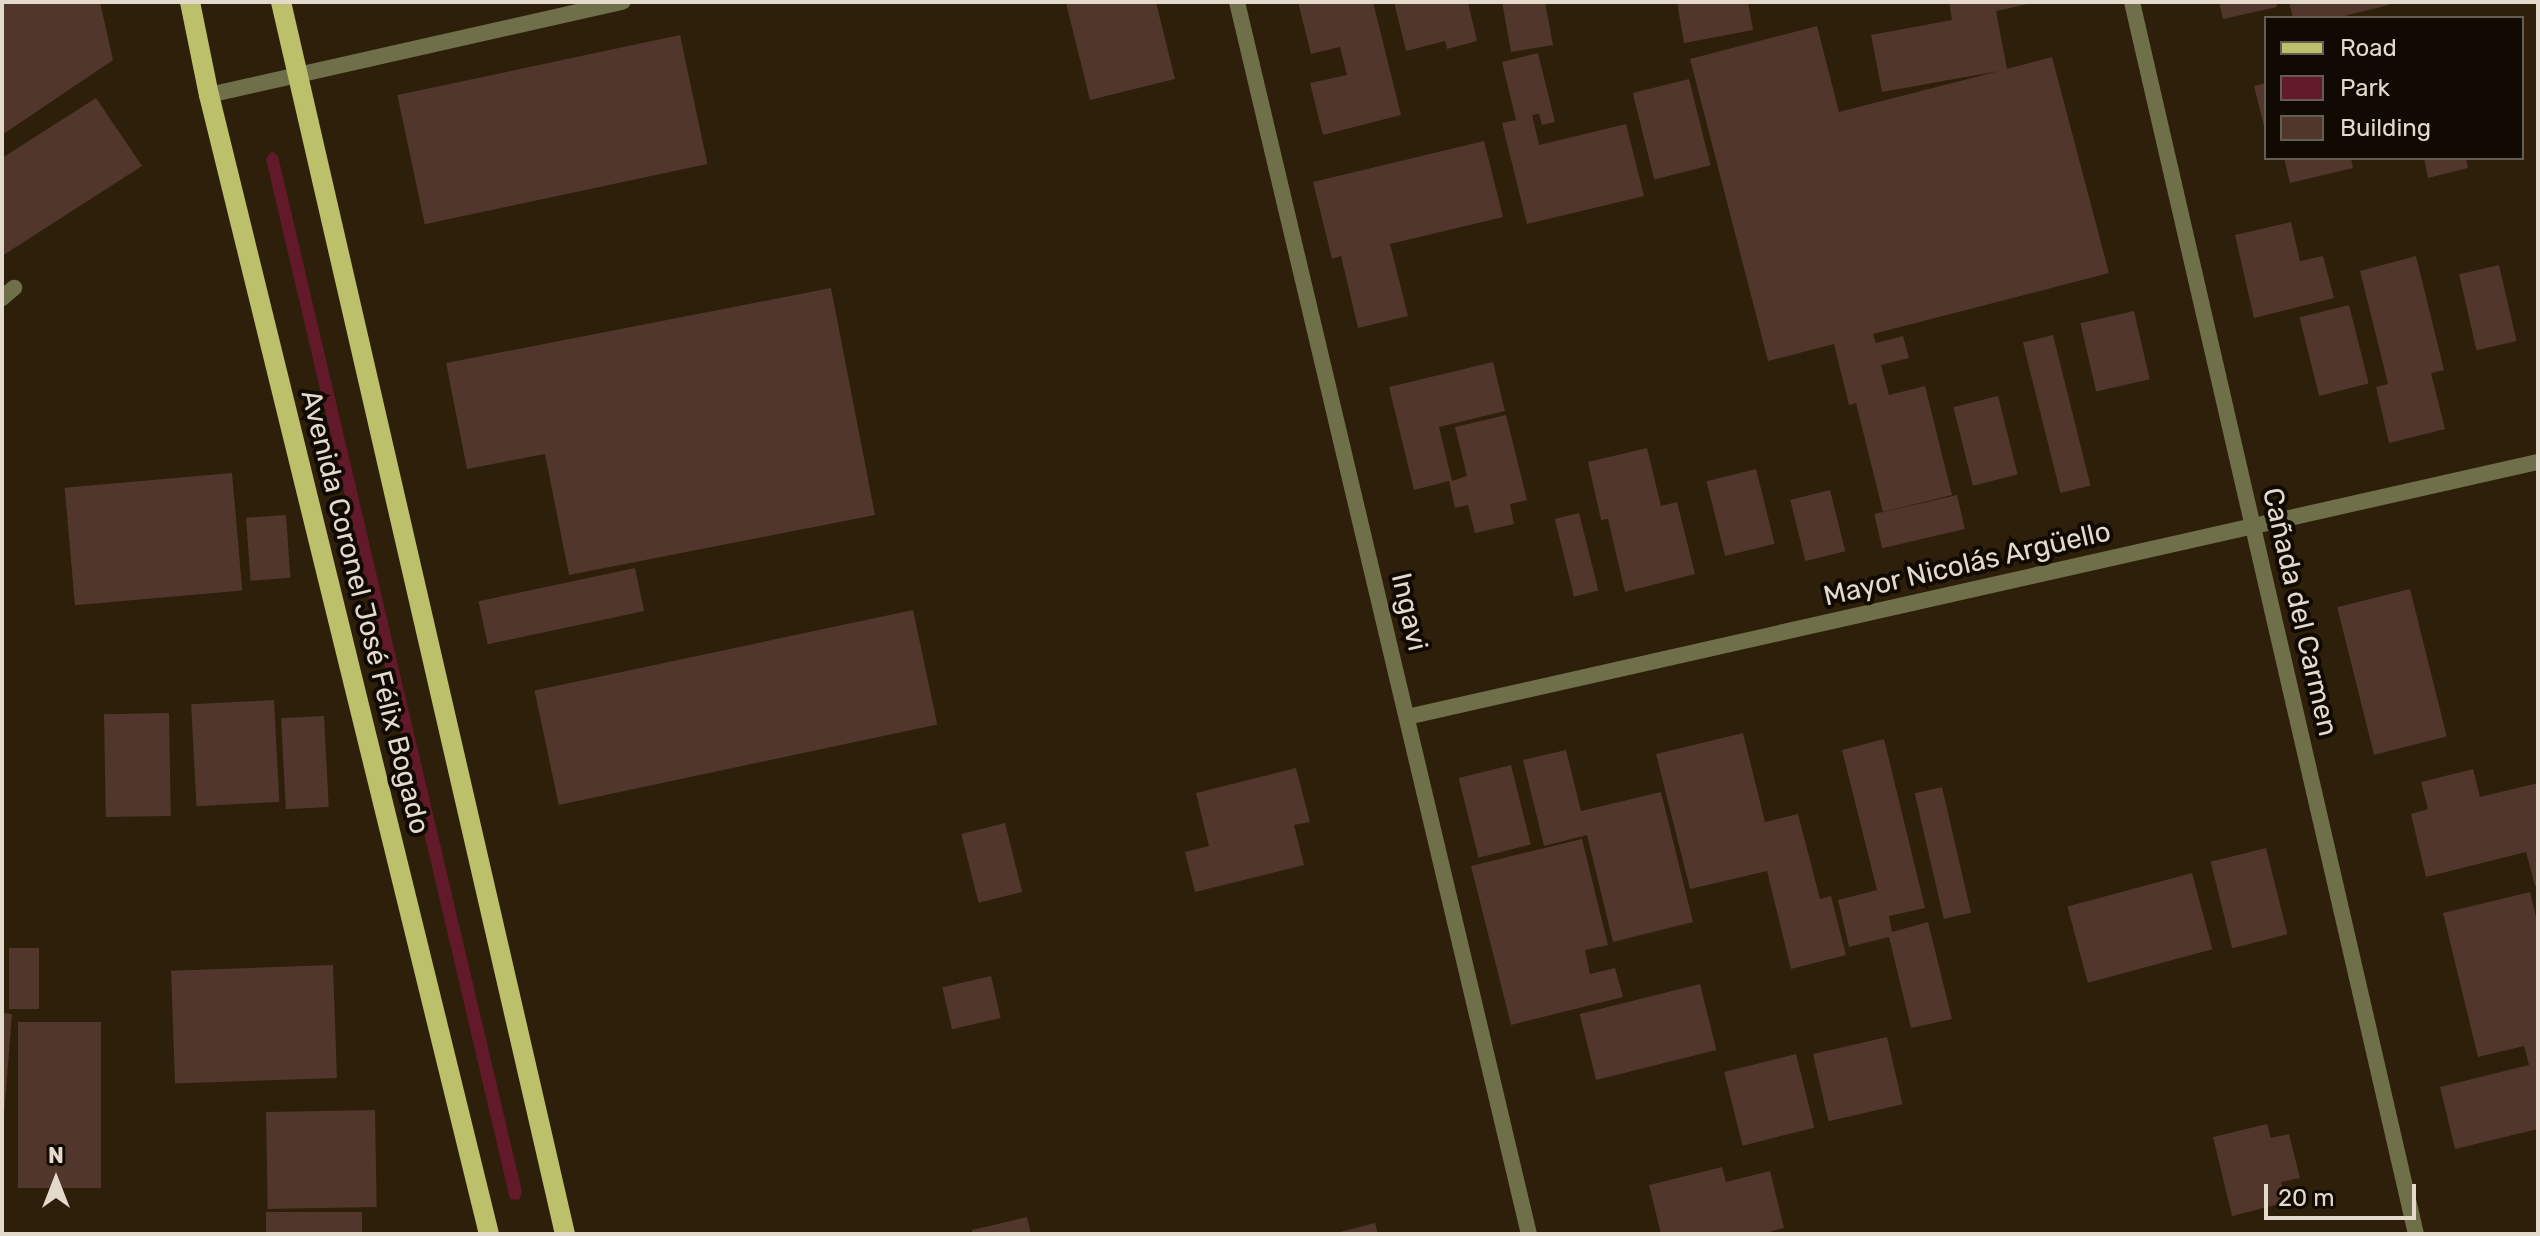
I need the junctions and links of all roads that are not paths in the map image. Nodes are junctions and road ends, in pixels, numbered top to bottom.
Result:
1 (190, 2) edge
2 (281, 2) edge
3 (623, 2) edge
4 (1237, 2) edge
5 (2132, 2) edge
6 (576, 7) edge
7 (298, 74) junction
8 (209, 95) junction
9 (2538, 462) edge
10 (2254, 526) junction
11 (1407, 717) junction
12 (489, 1234) edge
13 (565, 1234) edge
14 (1529, 1234) edge
15 (2416, 1234) edge

1 - 8 main road, Avenida Coronel José Félix Bogado
2 - 7 main road, Avenida Coronel José Félix Bogado
3 - 6 street
4 - 11 street, Ingavi
5 - 10 street, Cañada del Carmen
6 - 7 street
7 - 8 street
7 - 13 main road, Avenida Coronel José Félix Bogado
8 - 12 main road, Avenida Coronel José Félix Bogado
9 - 10 street, Mayor Nicolás Argüello
10 - 11 street, Mayor Nicolás Argüello
10 - 15 street, Cañada del Carmen
11 - 14 street, Ingavi

